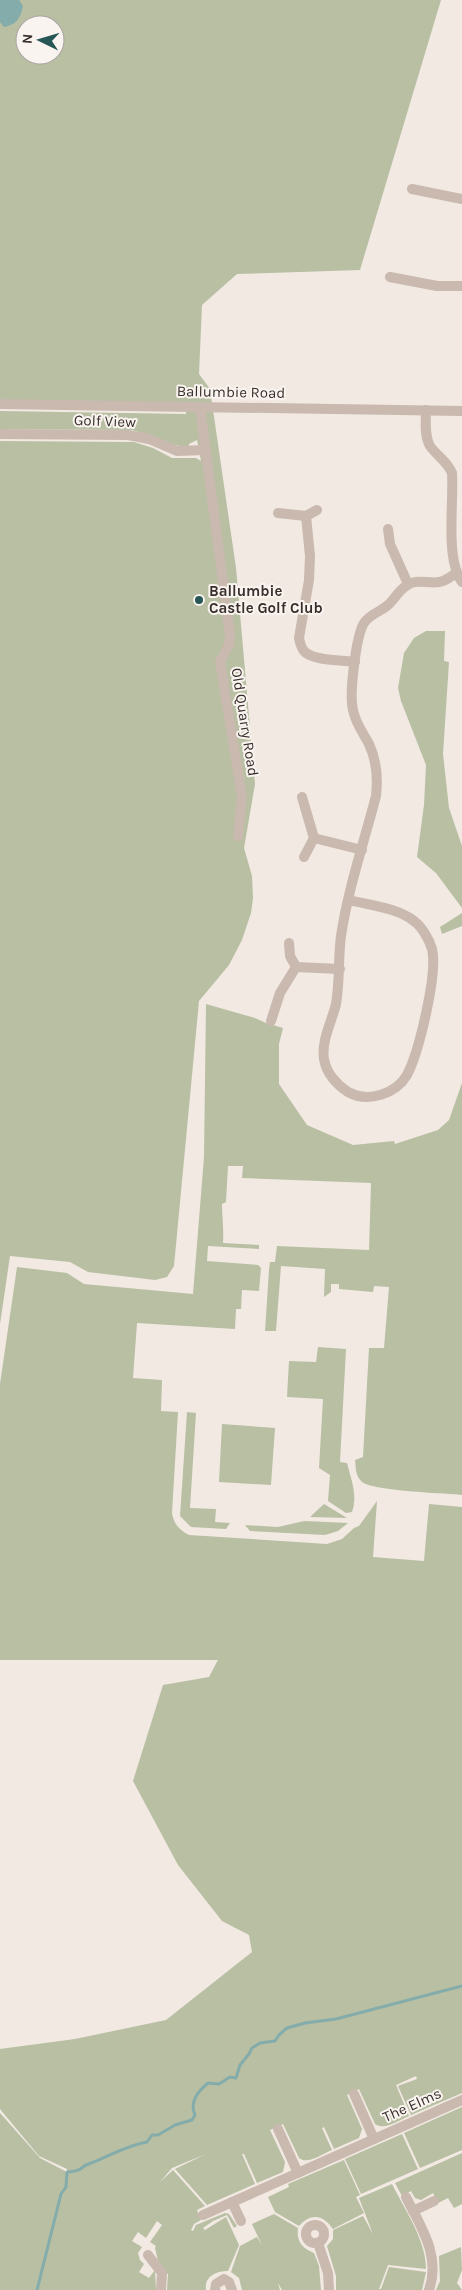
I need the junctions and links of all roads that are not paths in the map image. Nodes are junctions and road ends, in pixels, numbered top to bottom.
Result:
1 (412, 189) dead end
2 (462, 199) edge
3 (390, 277) dead end
4 (462, 286) edge
5 (0, 404) edge
6 (200, 407) junction
7 (426, 410) junction
8 (462, 411) edge
9 (0, 434) edge
10 (206, 450) junction
11 (317, 510) dead end
12 (278, 514) dead end
13 (306, 516) junction
14 (388, 529) dead end
15 (459, 578) edge
16 (408, 584) junction
17 (355, 662) junction
18 (302, 797) dead end
19 (238, 836) dead end
20 (314, 838) junction
21 (362, 850) junction
22 (304, 857) dead end
23 (349, 900) junction
24 (289, 944) dead end
25 (296, 967) junction
26 (340, 969) junction
27 (271, 1021) dead end
28 (354, 2094) dead end
29 (462, 2100) edge
30 (278, 2129) dead end
31 (374, 2138) junction
32 (298, 2173) junction
33 (406, 2197) dead end
34 (434, 2201) dead end
35 (232, 2202) junction
36 (413, 2211) junction
37 (203, 2215) dead end
38 (241, 2221) dead end
39 (318, 2243) dead end
40 (148, 2255) dead end
41 (161, 2290) edge
42 (214, 2290) edge
43 (232, 2290) edge
44 (329, 2290) edge
45 (429, 2290) edge

1 - 2 street
3 - 4 street
5 - 6 street, Ballumbie Road
6 - 7 street, Ballumbie Road
6 - 10 street, Old Quarry Road
7 - 8 street, Ballumbie Road
7 - 15 street
9 - 10 street, Golf View
10 - 19 street, Old Quarry Road
11 - 13 street
12 - 13 street
13 - 17 street
14 - 16 street
15 - 16 street
16 - 17 street
17 - 21 street
18 - 20 street
20 - 21 street
20 - 22 street
21 - 23 street
23 - 26 street
23 - 26 street
24 - 25 street
25 - 26 street
25 - 27 street
28 - 31 street, The Elms
29 - 31 street, The Elms
30 - 32 street
31 - 32 street, The Elms
32 - 35 street, The Elms
33 - 36 street
34 - 36 street
35 - 37 street, The Elms
35 - 38 street
36 - 45 street
39 - 44 street
40 - 41 street
42 - 43 street

